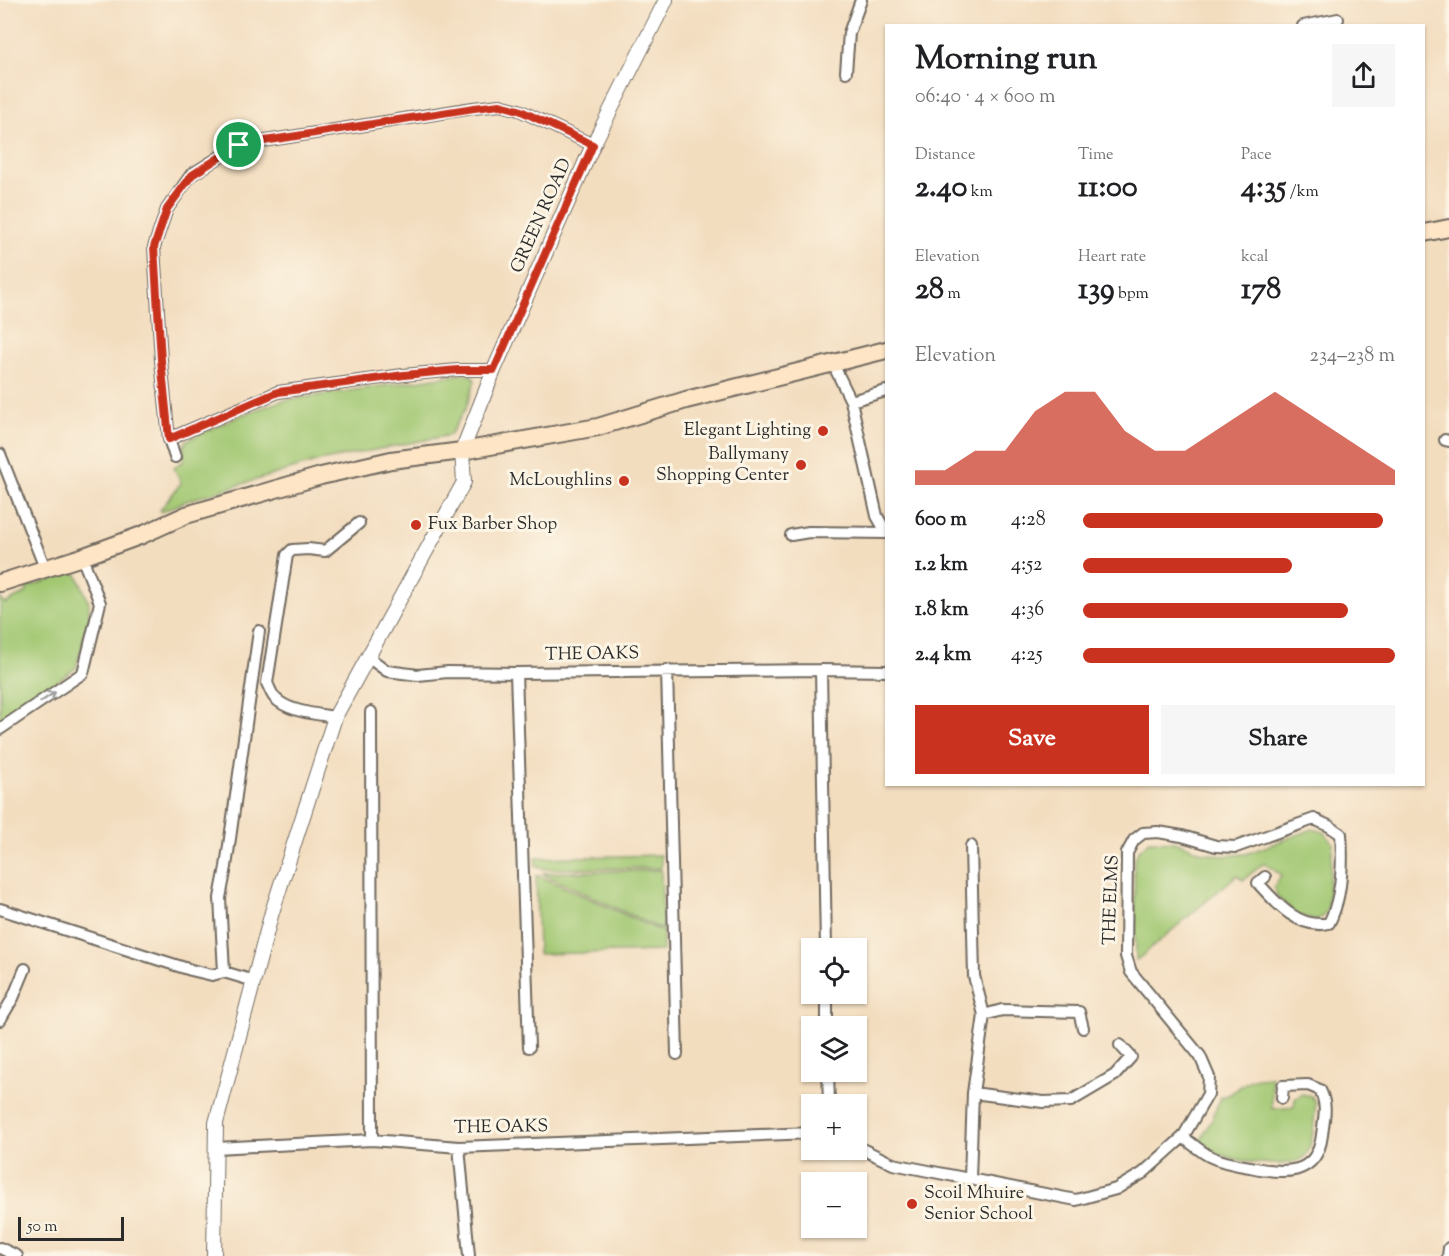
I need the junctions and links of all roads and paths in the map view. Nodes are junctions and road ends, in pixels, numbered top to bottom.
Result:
1 (666, 0) edge
2 (861, 0) edge
3 (1338, 19) dead end
4 (1313, 24) edge
5 (846, 72) dead end
6 (593, 145) junction
7 (1449, 228) edge
8 (1425, 233) edge
9 (885, 350) edge
10 (833, 364) junction
11 (494, 370) junction
12 (885, 391) edge
13 (851, 401) junction
14 (169, 439) junction
15 (462, 451) junction
16 (0, 454) edge
17 (175, 457) dead end
18 (359, 523) dead end
19 (885, 528) edge
20 (885, 530) edge
21 (791, 535) dead end
22 (82, 557) junction
23 (45, 568) junction
24 (0, 583) edge
25 (259, 631) dead end
26 (368, 657) junction
27 (667, 670) junction
28 (821, 670) junction
29 (885, 671) edge
30 (516, 673) junction
31 (371, 712) dead end
32 (335, 717) junction
33 (0, 729) edge
34 (971, 846) dead end
35 (1265, 877) dead end
36 (0, 909) edge
37 (826, 938) edge
38 (25, 969) dead end
39 (224, 972) junction
40 (254, 981) junction
41 (984, 1016) junction
42 (0, 1020) edge
43 (1083, 1028) dead end
44 (1120, 1045) dead end
45 (529, 1047) dead end
46 (677, 1054) dead end
47 (973, 1093) junction
48 (1282, 1098) dead end
49 (801, 1133) edge
50 (1183, 1137) junction
51 (372, 1140) junction
52 (459, 1147) junction
53 (216, 1148) junction
54 (867, 1151) edge
55 (970, 1178) junction
56 (0, 1248) edge
57 (1449, 1248) edge
58 (17, 1256) edge
59 (214, 1256) edge
60 (469, 1256) edge
61 (1448, 1256) edge

1 - 6 street, GREEN ROAD
2 - 5 street
3 - 4 street
6 - 11 street, GREEN ROAD
6 - 14 street
7 - 8 main road
9 - 10 main road
10 - 13 street
10 - 15 main road
11 - 14 street
11 - 15 street, GREEN ROAD
12 - 13 street
13 - 19 street
14 - 17 street
15 - 22 main road
15 - 26 street
16 - 23 street
18 - 32 street
20 - 21 street
22 - 23 main road
33 -> 22 street
23 - 24 main road
25 - 39 street
26 - 30 street, THE OAKS
26 - 32 street
27 - 28 street, THE OAKS
27 - 30 street, THE OAKS
27 - 46 street
28 - 29 street, THE OAKS
28 - 37 street
30 - 45 street
31 - 51 street
32 - 40 street
34 - 41 street
35 - 50 street, THE ELMS
36 - 39 street
38 - 42 street
39 - 40 street
40 - 53 street
41 - 43 street
41 - 47 street
44 - 47 street
47 - 55 street
48 - 50 street
49 - 52 street, THE OAKS
50 - 55 street, THE ELMS
51 - 52 street, THE OAKS
51 - 53 street, THE OAKS
52 - 60 street
53 - 59 street
54 - 55 street, THE ELMS
56 - 58 street
57 - 61 street

